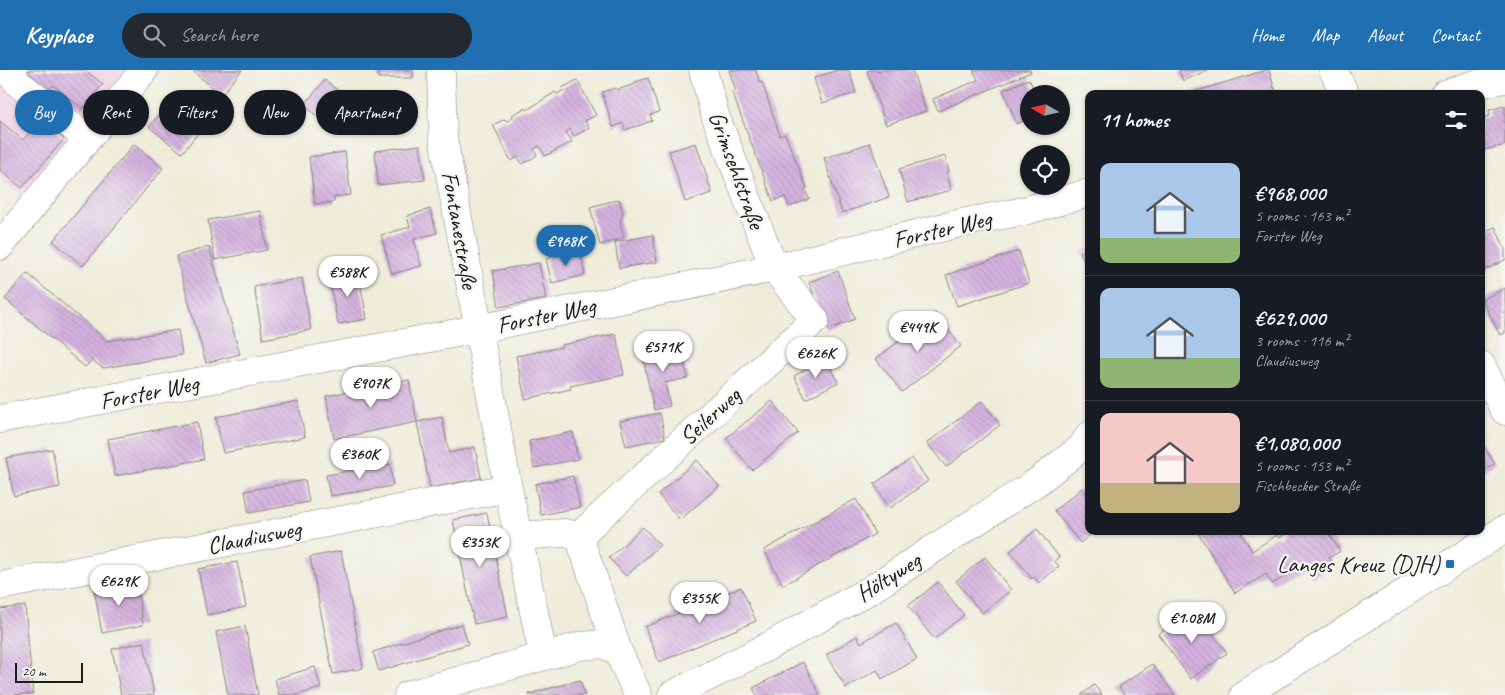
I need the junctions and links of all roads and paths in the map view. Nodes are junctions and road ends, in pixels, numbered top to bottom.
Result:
1 (12, 70) edge
2 (144, 70) edge
3 (441, 70) edge
4 (703, 70) edge
5 (1333, 70) edge
6 (1505, 79) edge
7 (1343, 90) edge
8 (1457, 90) edge
9 (87, 138) junction
10 (1085, 194) edge
11 (0, 246) edge
12 (774, 268) junction
13 (478, 329) junction
14 (1485, 373) edge
15 (1505, 411) edge
16 (0, 419) edge
17 (1085, 442) edge
18 (508, 488) junction
19 (1505, 529) edge
20 (518, 536) junction
21 (579, 536) junction
22 (0, 586) edge
23 (618, 651) junction
24 (543, 655) junction
25 (408, 695) edge
26 (638, 695) edge
27 (672, 695) edge
28 (1244, 695) edge

1 - 9 street
2 - 9 street
3 - 13 street, Fontanestraße
4 - 12 street, Grimsehlstraße
5 - 7 street
6 - 8 street
9 - 11 street
10 - 12 street, Forster Weg
12 - 13 street, Forster Weg
12 - 21 street, Seilerweg
13 - 16 street, Forster Weg
13 - 18 street, Fontanestraße
14 - 15 street
17 - 27 street, Höltyweg
18 - 20 street, Fontanestraße
18 - 22 street, Claudiusweg
19 - 28 street
20 - 21 street
20 - 24 street, Fontanestraße
21 - 23 street
23 - 24 street
23 - 26 street
24 - 25 street

